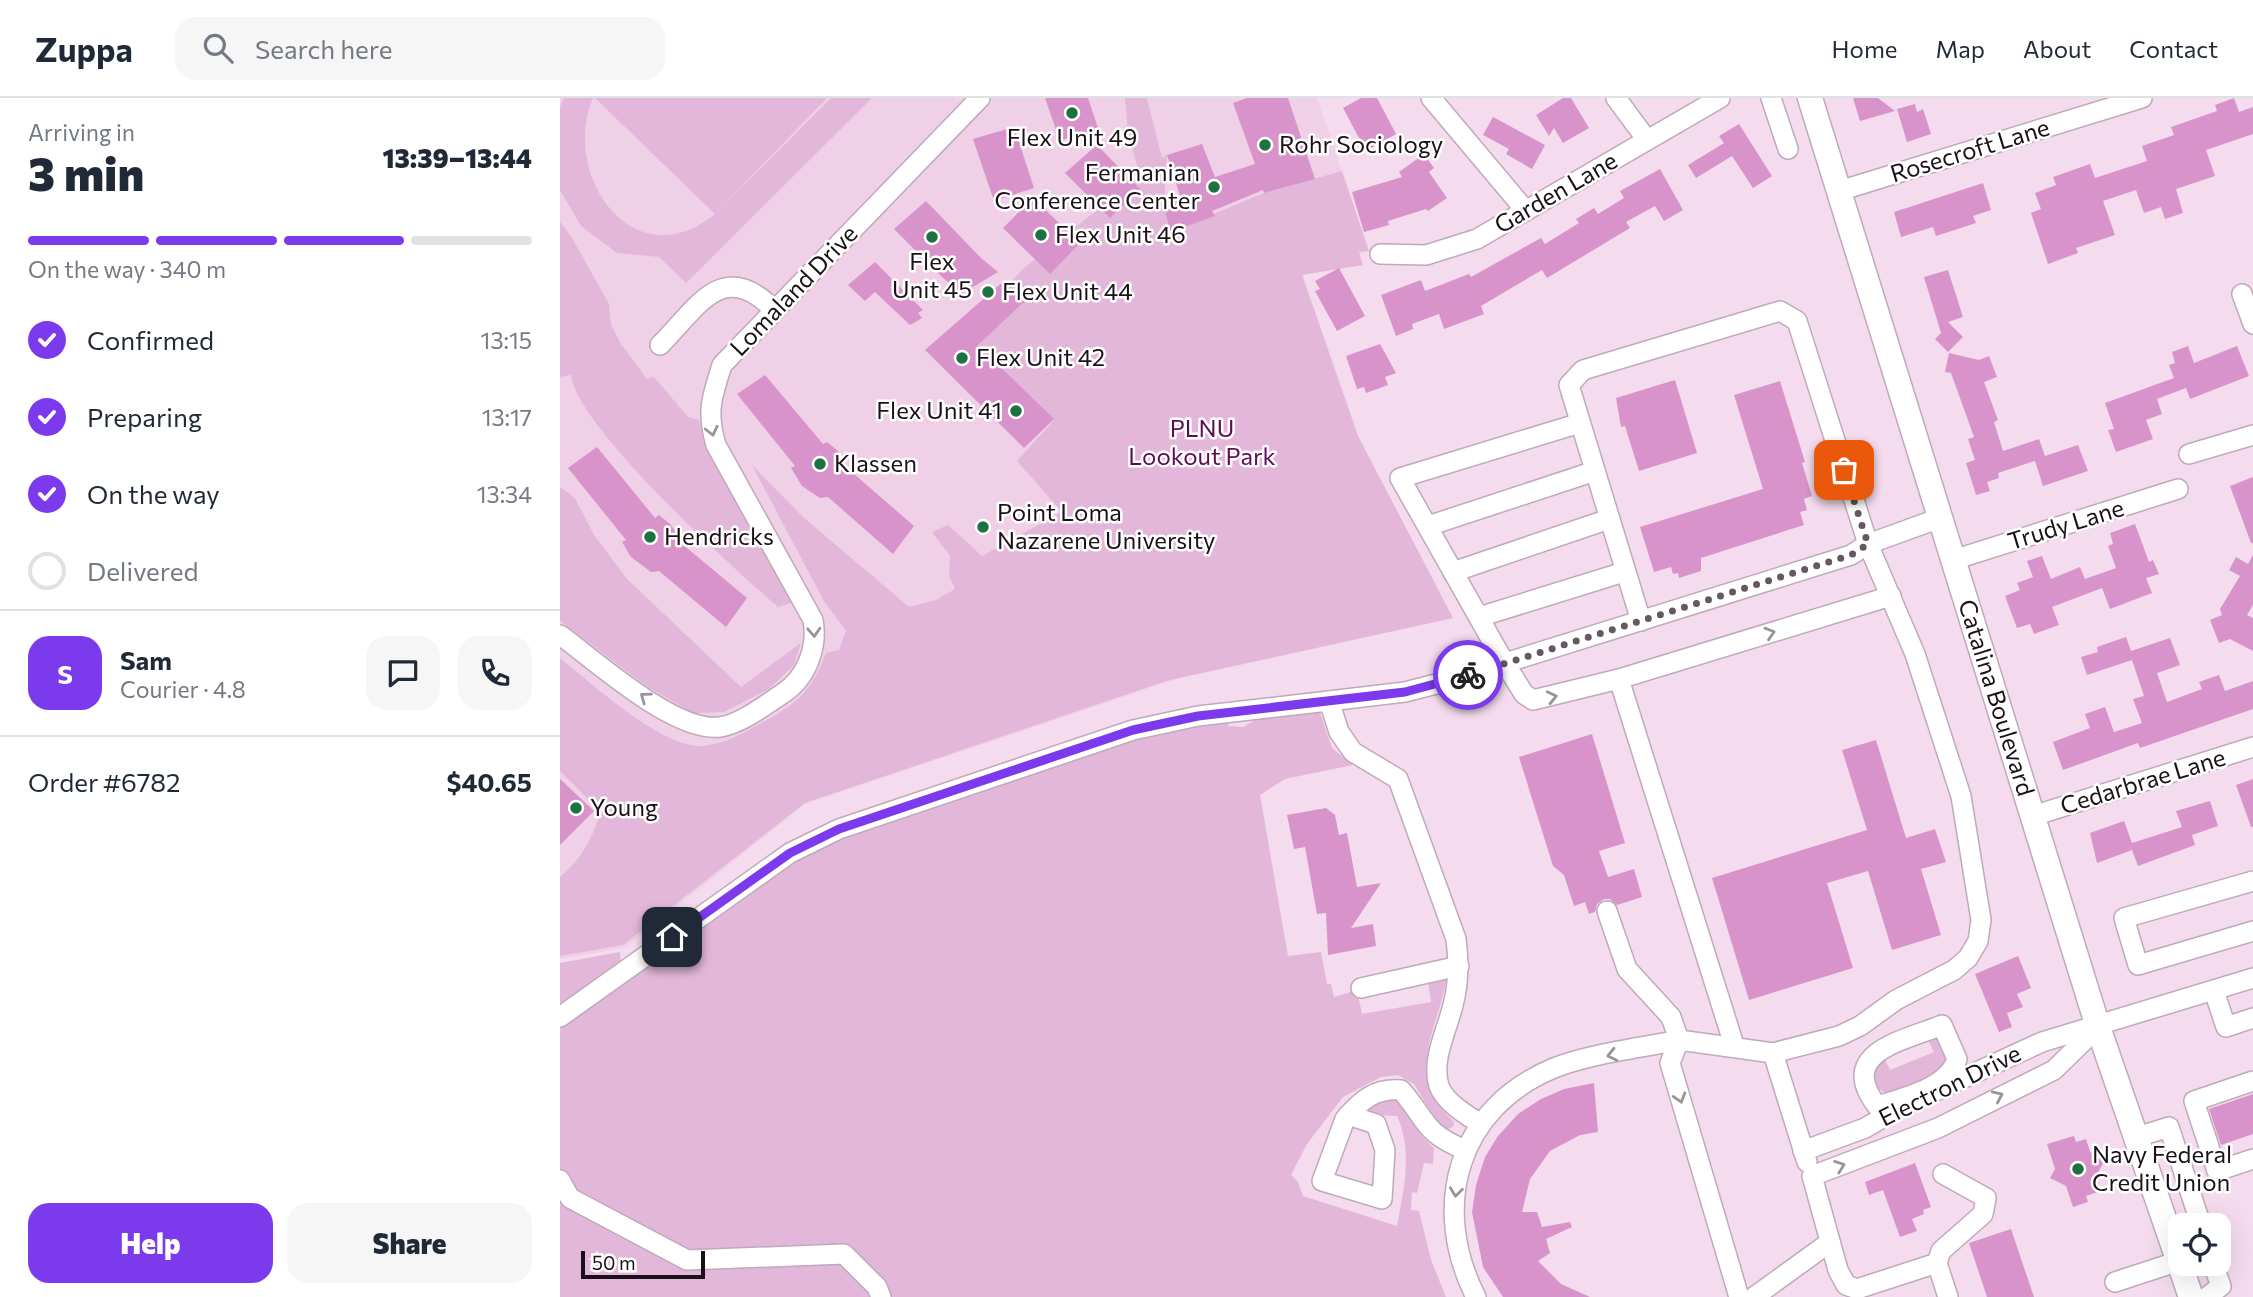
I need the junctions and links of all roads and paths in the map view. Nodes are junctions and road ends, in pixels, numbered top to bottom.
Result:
1 (980, 98) edge
2 (1432, 98) edge
3 (1616, 98) edge
4 (1720, 98) edge
5 (1771, 98) edge
6 (1810, 98) edge
7 (2142, 98) edge
8 (1647, 140) junction
9 (1788, 149) dead end
10 (1839, 191) junction
11 (1526, 211) junction
12 (1380, 254) dead end
13 (2242, 294) dead end
14 (774, 310) junction
15 (2253, 324) edge
16 (660, 345) dead end
17 (1580, 423) junction
18 (2253, 435) edge
19 (2189, 454) dead end
20 (1595, 471) junction
21 (2178, 489) dead end
22 (1940, 518) junction
23 (1609, 519) junction
24 (1428, 526) junction
25 (1868, 544) junction
26 (1953, 560) junction
27 (1453, 572) junction
28 (1624, 572) junction
29 (1891, 596) junction
30 (1479, 617) junction
31 (1641, 621) junction
32 (560, 635) edge
33 (1504, 662) junction
34 (1619, 679) junction
35 (1329, 701) junction
36 (2253, 747) edge
37 (2033, 816) junction
38 (2253, 881) edge
39 (1607, 911) dead end
40 (2253, 931) edge
41 (1459, 966) junction
42 (2253, 978) edge
43 (1361, 988) dead end
44 (2214, 991) junction
45 (560, 1017) edge
46 (2253, 1018) edge
47 (2098, 1027) junction
48 (1679, 1040) junction
49 (1734, 1045) junction
50 (1773, 1053) junction
51 (2253, 1081) edge
52 (1902, 1102) junction
53 (1348, 1115) dead end
54 (1479, 1123) junction
55 (1916, 1136) junction
56 (2137, 1137) junction
57 (1465, 1150) junction
58 (1803, 1151) junction
59 (2253, 1159) edge
60 (1944, 1174) dead end
61 (1812, 1177) junction
62 (560, 1180) edge
63 (2197, 1213) edge
64 (2168, 1229) edge
65 (1829, 1242) junction
66 (1937, 1263) junction
67 (2168, 1265) edge
68 (2185, 1276) edge
69 (2217, 1276) edge
70 (2115, 1282) dead end
71 (1889, 1289) edge
72 (2192, 1296) edge
73 (881, 1297) edge
74 (1476, 1297) edge
75 (1739, 1297) edge
76 (1754, 1297) edge
77 (1948, 1297) edge

1 - 14 street, Lomaland Drive
2 - 11 street
3 - 8 street
4 - 8 street, Garden Lane
5 - 9 street
6 - 10 main road, Catalina Boulevard
7 - 10 street, Rosecroft Lane
8 - 11 street, Garden Lane
10 - 22 main road, Catalina Boulevard
11 - 12 street, Garden Lane
13 - 15 street
14 - 16 street
14 -> 32 street, Lomaland Drive
17 - 20 street
17 - 24 street
17 - 25 street
18 - 19 street
20 - 23 street
20 - 24 street
21 - 26 street, Trudy Lane
22 - 25 street
22 - 26 main road, Catalina Boulevard
23 - 27 street
23 - 28 street
24 - 27 street
25 - 29 street
25 - 31 street
26 - 37 main road, Catalina Boulevard
27 - 30 street
28 - 30 street
28 - 31 street
34 -> 29 street
29 - 50 street
30 - 33 street
31 - 33 street
33 -> 34 street
33 - 35 street
34 - 49 street
35 - 41 street
35 - 45 street
36 - 37 street, Cedarbrae Lane
37 - 47 main road, Catalina Boulevard
38 - 40 street
39 - 48 street
41 - 43 street
41 - 54 street
42 - 44 street, Electron Drive
44 - 46 street
44 - 47 street, Electron Drive
47 - 52 street, Electron Drive
55 -> 47 street, Electron Drive
47 - 56 main road, Catalina Boulevard
48 - 49 street
48 -> 54 street
48 -> 75 street
49 - 50 street
50 - 58 street
51 - 59 street
52 - 52 street
52 - 55 street
52 - 58 street, Electron Drive
53 - 57 street
54 - 57 street
61 -> 55 street, Electron Drive
56 - 63 street
56 - 64 main road, Catalina Boulevard
57 -> 74 street
58 - 61 street
60 - 66 street
61 - 65 street
62 - 73 street
65 - 71 street
65 - 76 street
66 - 71 street
66 - 77 street
67 - 70 street
68 - 72 main road, Catalina Boulevard
69 - 72 street

